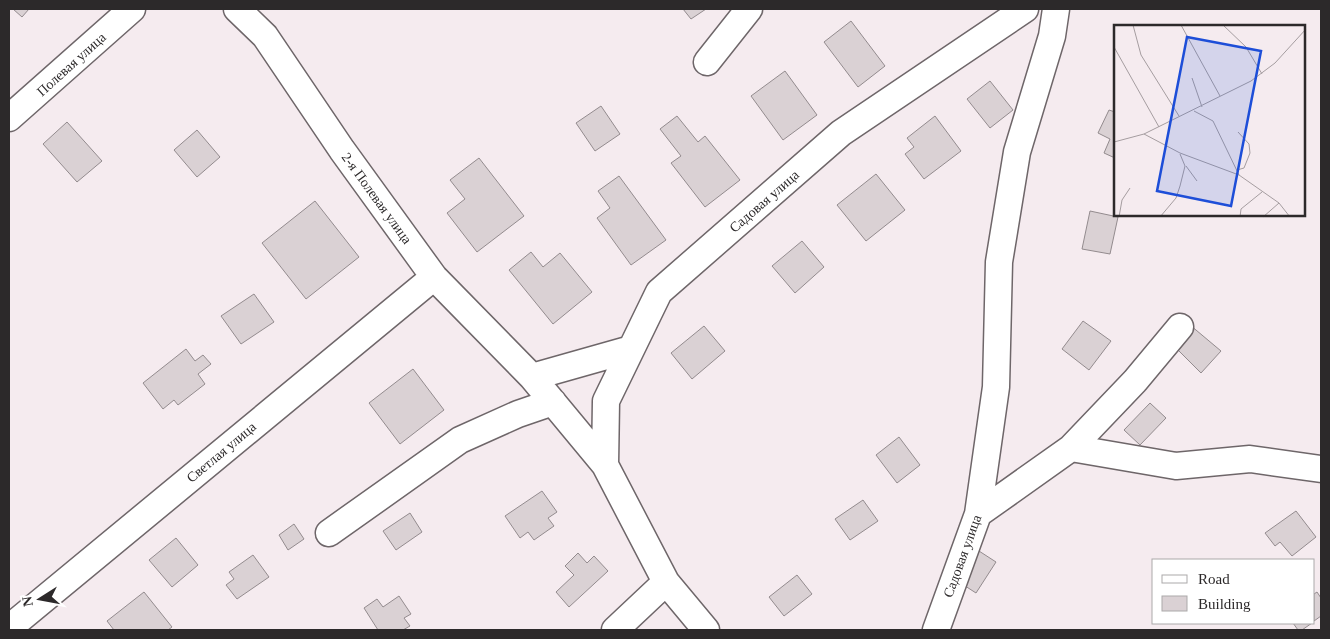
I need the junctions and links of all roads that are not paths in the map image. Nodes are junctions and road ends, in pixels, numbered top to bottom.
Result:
1 (132, 9) edge
2 (237, 9) edge
3 (750, 9) edge
4 (1056, 9) edge
5 (1021, 10) edge
6 (707, 62) dead end
7 (9, 118) edge
8 (434, 277) junction
9 (1180, 326) dead end
10 (631, 349) junction
11 (532, 377) junction
12 (553, 402) junction
13 (1072, 448) junction
14 (605, 465) junction
15 (1321, 469) edge
16 (978, 514) junction
17 (328, 533) dead end
18 (666, 582) junction
19 (9, 628) edge
20 (615, 630) edge
21 (706, 630) edge
22 (936, 630) edge

1 - 7 street, Полевая улица
2 - 8 street, 2-я Полевая улица
3 - 6 street
4 - 16 street, Садовая улица
5 - 10 street, Садовая улица
8 - 11 street, 2-я Полевая улица
8 - 19 street, Светлая улица
9 - 13 street
10 - 11 street
10 - 14 street, Садовая улица
11 - 12 street, 2-я Полевая улица
12 - 14 street, 2-я Полевая улица
12 - 17 street
13 - 15 street
13 - 16 street
14 - 18 street, 2-я Полевая улица
16 - 22 street, Садовая улица
18 - 20 street
18 - 21 street, 2-я Полевая улица

